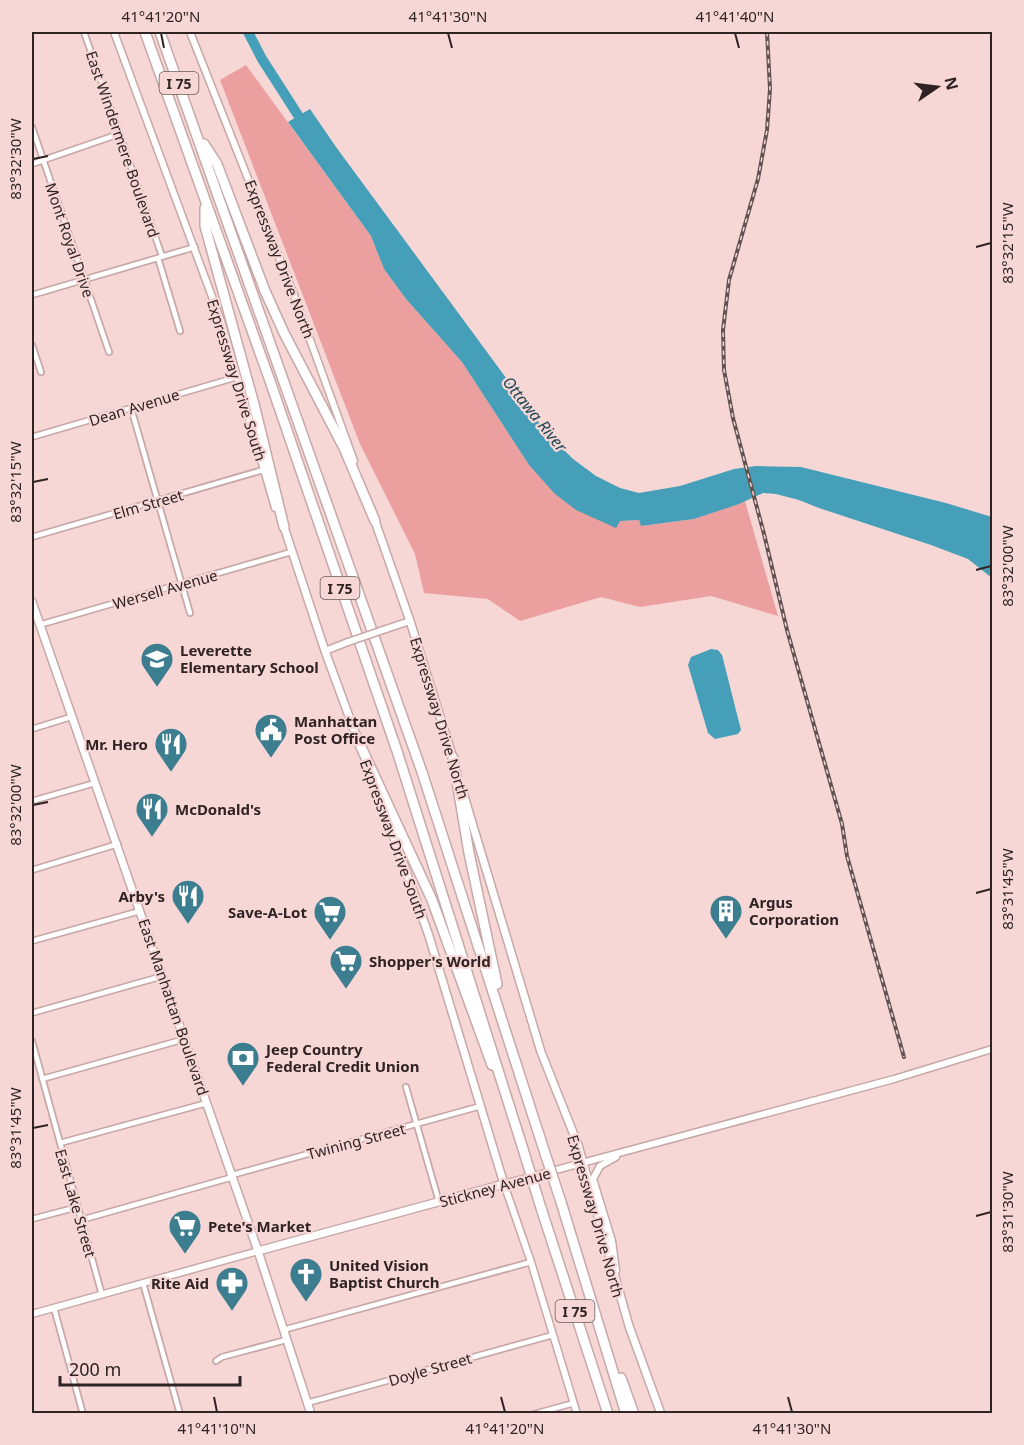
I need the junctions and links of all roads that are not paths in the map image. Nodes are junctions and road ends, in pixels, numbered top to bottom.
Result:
1 (84, 32) edge
2 (114, 32) edge
3 (145, 32) edge
4 (160, 32) edge
5 (190, 32) edge
6 (32, 127) edge
7 (119, 134) junction
8 (197, 135) junction
9 (43, 160) junction
10 (32, 164) edge
11 (205, 203) junction
12 (195, 247) junction
13 (160, 257) junction
14 (84, 279) junction
15 (32, 295) edge
16 (180, 331) dead end
17 (32, 345) edge
18 (109, 352) dead end
19 (41, 372) dead end
20 (237, 377) junction
21 (131, 408) junction
22 (32, 437) edge
23 (263, 470) junction
24 (158, 501) junction
25 (375, 521) junction
26 (284, 527) junction
27 (32, 537) edge
28 (291, 552) junction
29 (182, 584) junction
30 (32, 602) edge
31 (190, 613) dead end
32 (410, 621) junction
33 (39, 625) junction
34 (325, 651) junction
35 (71, 717) junction
36 (32, 729) edge
37 (356, 736) junction
38 (453, 758) junction
39 (95, 783) junction
40 (32, 801) edge
41 (118, 844) junction
42 (32, 870) edge
43 (140, 911) junction
44 (32, 942) edge
45 (163, 976) junction
46 (32, 1013) edge
47 (507, 1031) junction
48 (185, 1039) junction
49 (32, 1041) edge
50 (993, 1049) edge
51 (42, 1079) junction
52 (406, 1087) dead end
53 (207, 1103) junction
54 (481, 1106) junction
55 (416, 1124) junction
56 (60, 1143) junction
57 (523, 1149) junction
58 (623, 1153) junction
59 (582, 1164) junction
60 (232, 1176) junction
61 (504, 1184) junction
62 (439, 1203) junction
63 (78, 1207) junction
64 (32, 1219) edge
65 (81, 1220) junction
66 (258, 1251) junction
67 (531, 1262) junction
68 (143, 1283) junction
69 (588, 1289) junction
70 (102, 1295) junction
71 (620, 1298) junction
72 (54, 1308) junction
73 (32, 1314) edge
74 (283, 1330) junction
75 (553, 1335) junction
76 (286, 1340) junction
77 (216, 1361) dead end
78 (307, 1403) junction
79 (574, 1403) junction
80 (83, 1413) edge
81 (180, 1413) edge
82 (311, 1413) edge
83 (534, 1413) edge
84 (577, 1413) edge
85 (609, 1413) edge
86 (626, 1413) edge
87 (634, 1413) edge
88 (661, 1413) edge

1 - 7 street, East Windermere Boulevard
2 - 12 street, Expressway Drive South
3 - 11 highway, I 75
4 - 8 highway, I 75
5 - 25 street, Expressway Drive North
6 - 9 street, Mont Royal Drive
7 - 9 street
7 - 13 street, East Windermere Boulevard
8 - 25 highway
8 - 47 highway, I 75
9 - 10 street
9 - 14 street, Mont Royal Drive
11 - 26 highway
11 - 57 highway, I 75
12 - 13 street
12 - 20 street, Expressway Drive South
13 - 14 street
13 - 16 street, East Windermere Boulevard
14 - 15 street
14 - 18 street, Mont Royal Drive
17 - 19 street
20 - 21 street, Dean Avenue
20 - 23 street, Expressway Drive South
21 - 22 street, Dean Avenue
21 - 24 street
23 - 24 street, Elm Street
23 - 26 street, Expressway Drive South
24 - 27 street, Elm Street
24 - 29 street
25 - 32 main road, Expressway Drive North
26 - 28 main road, Expressway Drive South
28 - 29 street, Wersell Avenue
28 - 34 main road, Expressway Drive South
29 - 31 street
29 - 33 street, Wersell Avenue
30 - 33 main road, East Manhattan Boulevard
32 - 34 street, bridge
32 - 38 main road, Expressway Drive North
33 - 35 main road, East Manhattan Boulevard
34 - 37 main road, Expressway Drive South
35 - 36 street
35 - 39 main road, East Manhattan Boulevard
37 - 54 main road, Expressway Drive South
37 - 57 highway
38 - 47 highway
38 - 59 main road, Expressway Drive North
39 - 40 street
39 - 41 main road, East Manhattan Boulevard
41 - 42 street
41 - 43 main road, East Manhattan Boulevard
43 - 44 street
43 - 45 main road, East Manhattan Boulevard
45 - 46 street
45 - 48 main road, East Manhattan Boulevard
47 - 69 highway, I 75, bridge
48 - 51 street
48 - 53 main road, East Manhattan Boulevard
49 - 51 street, East Lake Street
50 - 58 street, Stickney Avenue
51 - 56 street, East Lake Street
52 - 55 street
53 - 56 street
53 - 60 main road, East Manhattan Boulevard
54 - 55 street, Twining Street
54 - 61 main road, Expressway Drive South
55 - 60 street, Twining Street
55 - 62 street
56 - 63 street, East Lake Street
57 - 85 highway, I 75, bridge
58 - 59 street, Stickney Avenue
58 - 71 street
59 - 61 street, Stickney Avenue
59 - 71 main road, Expressway Drive North
60 - 65 street, Twining Street
60 - 66 main road, East Manhattan Boulevard
61 - 62 main road, Stickney Avenue
61 - 67 street, Expressway Drive South
62 - 66 main road, Stickney Avenue
63 - 64 street
63 - 65 street, East Lake Street
65 - 70 street, East Lake Street
66 - 68 street, Stickney Avenue
66 - 74 main road, East Manhattan Boulevard
67 - 74 street
67 - 75 street, Expressway Drive South
68 - 70 street, Stickney Avenue
68 - 81 street
69 - 86 highway, I 75
69 - 87 highway
70 - 72 street, Stickney Avenue
71 - 88 main road, Expressway Drive North
72 - 73 street, Stickney Avenue
72 - 80 street
74 - 76 main road, East Manhattan Boulevard
75 - 78 street, Doyle Street
75 - 79 street, Expressway Drive South
76 - 77 street
76 - 78 main road, East Manhattan Boulevard
78 - 82 main road, East Manhattan Boulevard
79 - 83 street
79 - 84 street, Expressway Drive South

